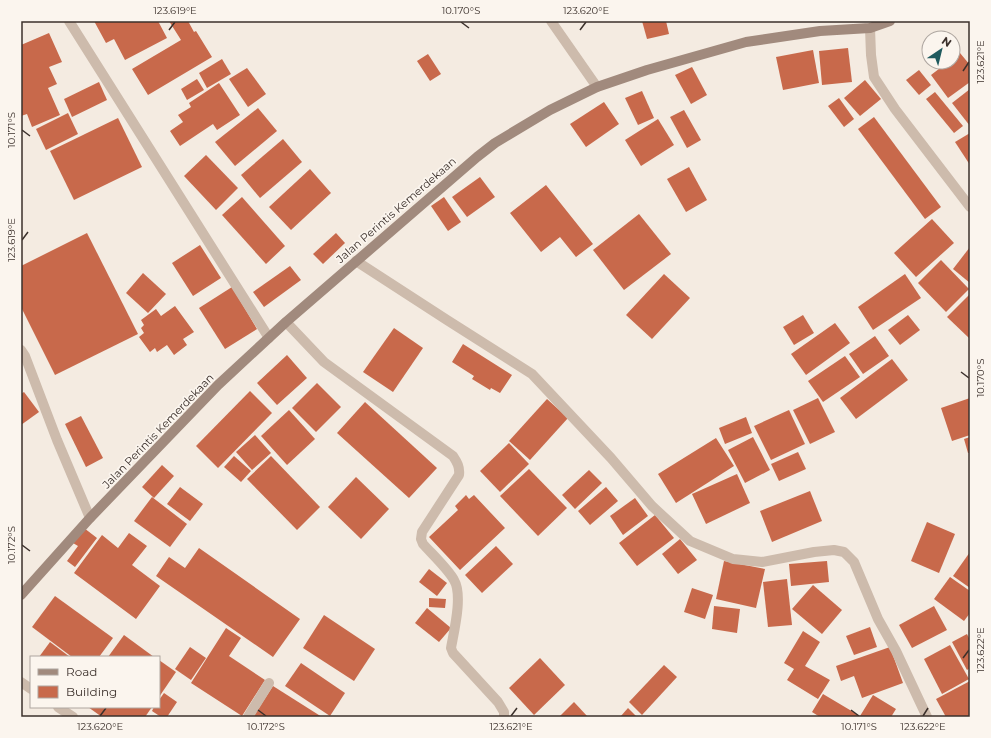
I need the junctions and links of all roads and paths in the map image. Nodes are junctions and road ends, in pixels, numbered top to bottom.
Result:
1 (69, 21) edge
2 (551, 21) edge
3 (890, 21) edge
4 (870, 28) junction
5 (597, 86) junction
6 (970, 207) edge
7 (356, 261) junction
8 (286, 322) junction
9 (269, 338) junction
10 (21, 350) edge
11 (90, 518) junction
12 (21, 595) edge
13 (21, 682) edge
14 (269, 683) dead end
15 (30, 688) edge
16 (60, 708) edge
17 (73, 717) edge
18 (248, 717) edge
19 (504, 717) edge
20 (927, 717) edge

1 - 9 street
2 - 5 street
3 - 4 street, Jalan Perintis Kemerdekaan
4 - 5 street, Jalan Perintis Kemerdekaan
4 - 6 street
5 - 7 street, Jalan Perintis Kemerdekaan
7 - 8 street, Jalan Perintis Kemerdekaan
7 - 20 street
8 - 9 street, Jalan Perintis Kemerdekaan
8 - 19 street
9 - 11 street, Jalan Perintis Kemerdekaan
10 - 11 street
11 - 12 street, Jalan Perintis Kemerdekaan
13 - 15 street
14 - 18 street
16 - 17 street

